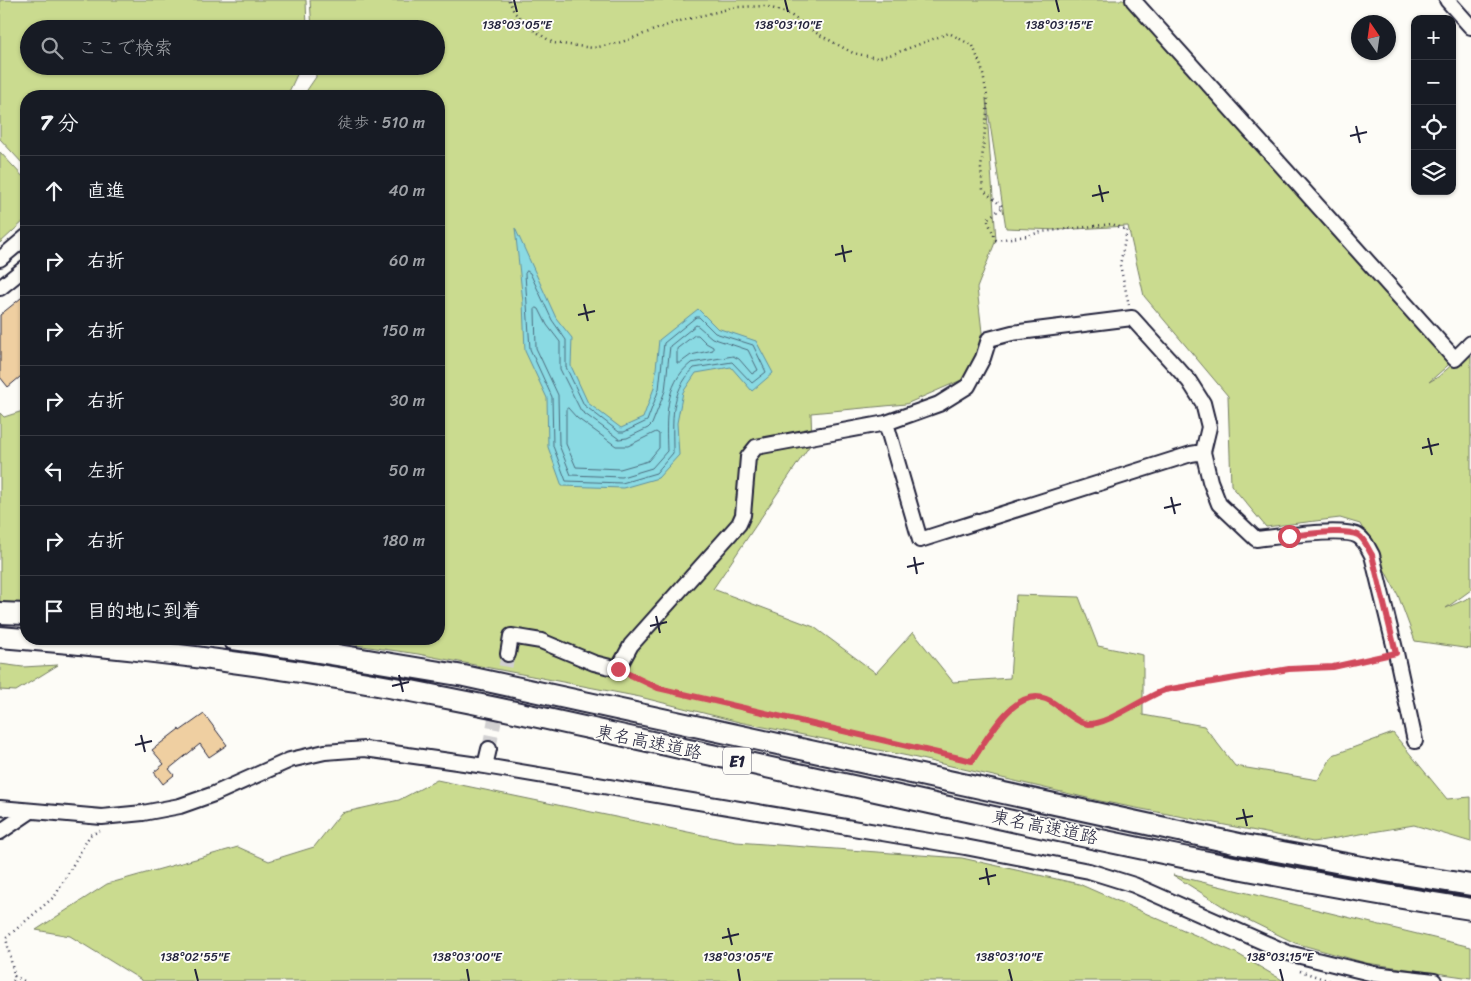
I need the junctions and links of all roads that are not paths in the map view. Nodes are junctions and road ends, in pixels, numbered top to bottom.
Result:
1 (1133, 0) edge
2 (1447, 0) edge
3 (1471, 27) edge
4 (20, 242) edge
5 (0, 259) edge
6 (20, 272) edge
7 (0, 288) edge
8 (1471, 343) edge
9 (886, 423) junction
10 (1203, 452) junction
11 (0, 613) edge
12 (20, 614) edge
13 (0, 637) edge
14 (20, 639) edge
15 (82, 645) edge
16 (274, 645) edge
17 (508, 654) tunnel mouth
18 (1414, 741) dead end
19 (489, 749) tunnel mouth
20 (485, 766) junction
21 (0, 808) edge
22 (31, 812) junction
23 (0, 832) edge
24 (1471, 885) edge
25 (1471, 909) edge
26 (1434, 981) edge

1 - 8 street
2 - 3 street
4 - 5 street
6 - 7 street
9 - 10 street
9 - 10 street
9 - 17 street
10 - 18 street
11 - 12 highway
13 - 14 highway, 東名高速道路 / E1
15 - 25 highway, 東名高速道路 / E1
16 - 24 highway, 東名高速道路 / E1
19 - 20 street
20 - 22 street
20 - 26 street
21 - 22 street
22 - 23 street

